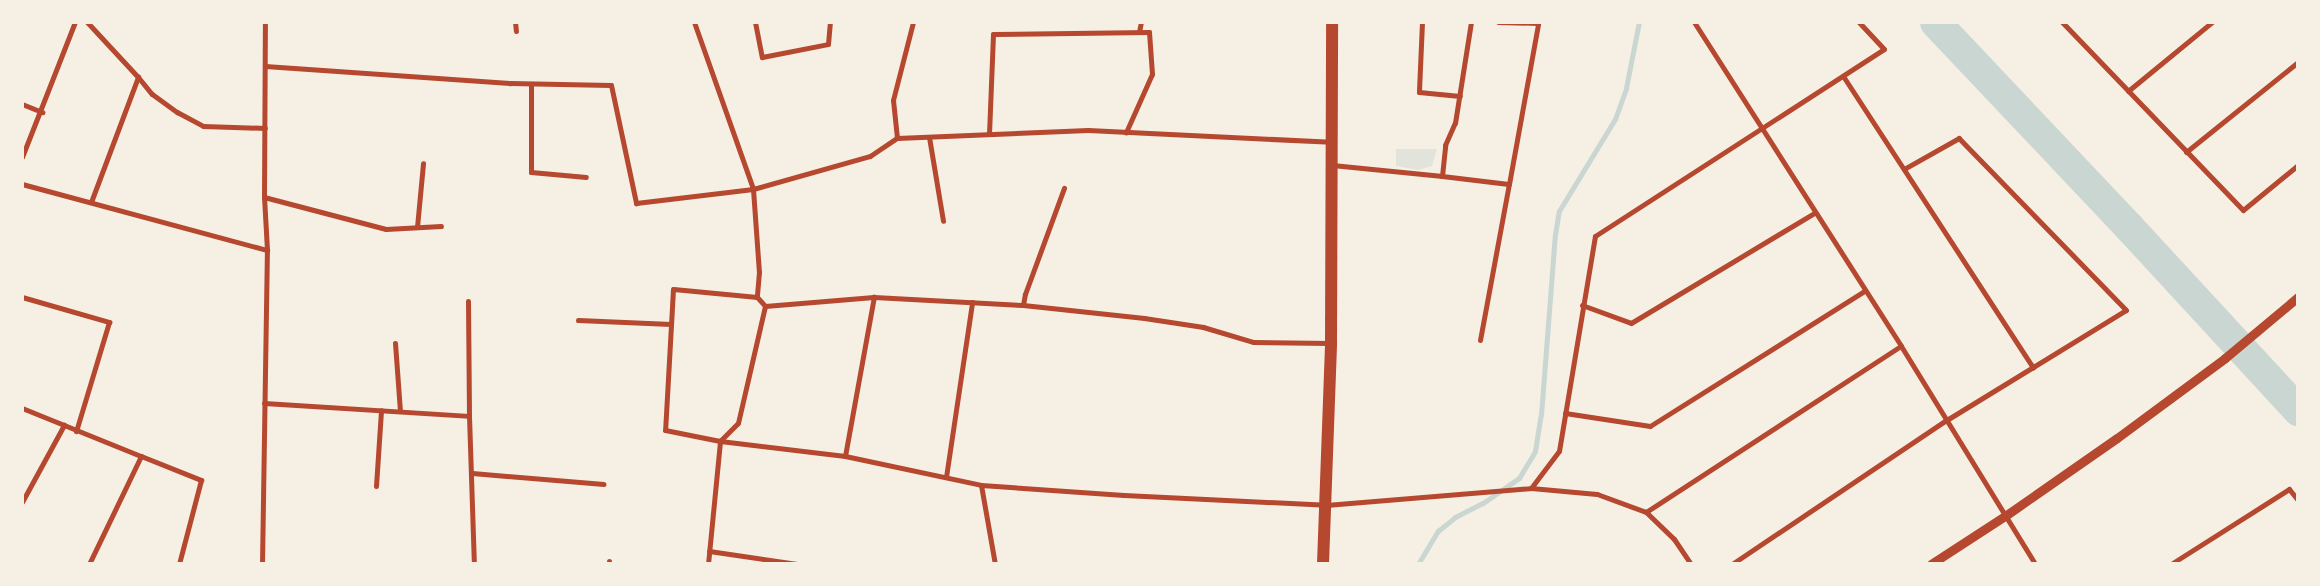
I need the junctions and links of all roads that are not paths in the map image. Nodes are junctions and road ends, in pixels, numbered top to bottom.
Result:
1 (75, 22) edge
2 (87, 22) edge
3 (265, 22) edge
4 (515, 22) edge
5 (694, 22) edge
6 (755, 22) edge
7 (830, 22) edge
8 (913, 22) edge
9 (1141, 22) edge
10 (1332, 22) edge
11 (1422, 22) edge
12 (1471, 22) edge
13 (1498, 22) edge
14 (1694, 22) edge
15 (1859, 22) edge
16 (2062, 22) edge
17 (2212, 22) edge
18 (1538, 23) edge
19 (516, 31) dead end
20 (1139, 32) junction
21 (2298, 62) edge
22 (265, 66) junction
23 (138, 76) junction
24 (1843, 76) junction
25 (531, 84) junction
26 (2128, 91) junction
27 (1460, 96) junction
28 (22, 104) edge
29 (42, 112) junction
30 (265, 128) junction
31 (1761, 129) junction
32 (1126, 132) junction
33 (989, 134) junction
34 (929, 137) junction
35 (897, 138) junction
36 (1331, 142) junction
37 (2186, 152) junction
38 (22, 157) edge
39 (423, 164) dead end
40 (1331, 165) junction
41 (2298, 165) edge
42 (1904, 169) junction
43 (1442, 176) junction
44 (586, 177) dead end
45 (22, 184) edge
46 (1508, 184) junction
47 (1064, 188) dead end
48 (753, 189) junction
49 (264, 197) junction
50 (91, 202) junction
51 (1814, 213) junction
52 (943, 221) dead end
53 (440, 226) dead end
54 (417, 227) junction
55 (267, 250) junction
56 (1864, 291) junction
57 (22, 297) edge
58 (757, 297) junction
59 (874, 297) junction
60 (2294, 300) edge
61 (468, 301) dead end
62 (972, 302) junction
63 (1023, 305) junction
64 (1582, 305) junction
65 (765, 306) junction
66 (578, 320) dead end
67 (671, 324) junction
68 (1480, 340) dead end
69 (395, 343) dead end
70 (1331, 343) junction
71 (1901, 346) junction
72 (2033, 368) junction
73 (264, 403) junction
74 (22, 408) edge
75 (381, 410) junction
76 (400, 411) junction
77 (1565, 413) junction
78 (469, 416) junction
79 (1945, 421) junction
80 (64, 425) junction
81 (76, 431) junction
82 (720, 441) junction
83 (141, 456) junction
84 (845, 456) junction
85 (472, 474) junction
86 (946, 477) junction
87 (604, 484) dead end
88 (981, 485) junction
89 (376, 486) dead end
90 (1531, 488) junction
91 (2298, 500) edge
92 (22, 502) edge
93 (1326, 506) junction
94 (1646, 512) junction
95 (2005, 516) junction
96 (709, 551) junction
97 (89, 564) edge
98 (179, 564) edge
99 (262, 564) edge
100 (474, 564) edge
101 (708, 564) edge
102 (797, 564) edge
103 (994, 564) edge
104 (1323, 564) edge
105 (1691, 564) edge
106 (1732, 564) edge
107 (1931, 564) edge
108 (2035, 564) edge
109 (2171, 564) edge

1 - 29 street
2 - 23 street
3 - 22 street
4 - 19 street
5 - 48 street
6 - 7 street
8 - 35 street
9 - 20 street
10 - 36 main road
11 - 27 street
12 - 27 street
13 - 18 street
14 - 31 street
15 - 24 street
16 - 26 street
17 - 26 street
18 - 46 street
20 - 32 street
20 - 33 street
21 - 37 street
22 - 25 street
22 - 30 street
23 - 30 street
23 - 50 street
24 - 31 street
24 - 42 street
25 - 44 street
25 - 48 street
26 - 37 street
27 - 43 street
28 - 29 street
29 - 38 street
30 - 49 street
31 - 51 street
31 - 64 street
32 - 33 street
32 - 36 street
33 - 34 street
34 - 35 street
34 - 52 street
35 - 48 street
36 - 40 main road
37 - 41 street
39 - 54 street
40 - 43 street
40 - 70 main road
42 - 72 street
42 - 72 street
43 - 46 street
45 - 50 street
46 - 68 street
47 - 63 street
48 - 58 street
49 - 54 street
49 - 55 street
50 - 55 street
51 - 56 street
51 - 64 street
53 - 54 street
55 - 73 street
56 - 71 street
56 - 77 street
57 - 81 street
58 - 65 street
58 - 67 street
59 - 62 street
59 - 65 street
59 - 84 street
60 - 95 street
61 - 78 street
62 - 63 street
62 - 86 street
63 - 70 street
64 - 77 street
65 - 82 street
66 - 67 street
67 - 82 street
69 - 76 street
70 - 93 main road
71 - 79 street
71 - 94 street
72 - 79 street
73 - 75 street
73 - 99 street
74 - 80 street
75 - 76 street
75 - 89 street
76 - 78 street
77 - 90 street
78 - 85 street
79 - 95 street
79 - 106 street
80 - 81 street
80 - 92 street
81 - 83 street
82 - 84 street
82 - 96 street
83 - 97 street
83 - 98 street
84 - 86 street
85 - 87 street
85 - 100 street
86 - 88 street
88 - 93 street
88 - 103 street
90 - 93 street
90 - 94 street
91 - 109 street
93 - 104 main road
94 - 105 street
95 - 107 street
95 - 108 street
96 - 101 street
96 - 102 street

